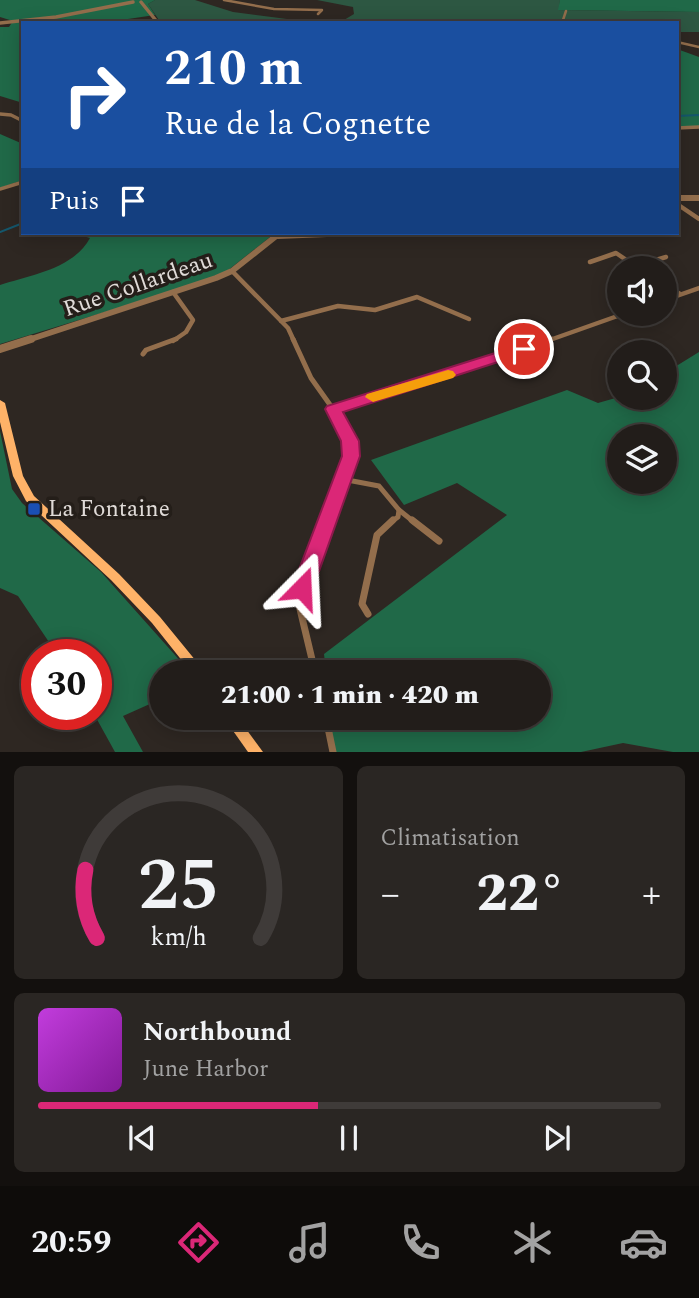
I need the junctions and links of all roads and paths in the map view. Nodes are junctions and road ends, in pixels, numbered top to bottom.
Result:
1 (224, 0) edge
2 (134, 1) edge
3 (143, 1) edge
4 (566, 11) dead end
5 (318, 14) dead end
6 (157, 21) edge
7 (563, 21) edge
8 (0, 24) edge
9 (679, 42) edge
10 (699, 47) edge
11 (0, 114) edge
12 (21, 118) edge
13 (699, 127) edge
14 (679, 128) edge
15 (21, 183) edge
16 (0, 189) edge
17 (679, 198) edge
18 (699, 198) edge
19 (679, 205) edge
20 (699, 219) edge
21 (279, 235) edge
22 (607, 256) edge
23 (590, 262) dead end
24 (232, 271) junction
25 (699, 288) edge
26 (173, 292) junction
27 (677, 292) edge
28 (680, 294) junction
29 (677, 295) edge
30 (469, 319) dead end
31 (607, 320) edge
32 (281, 321) junction
33 (0, 349) edge
34 (144, 354) dead end
35 (0, 402) edge
36 (333, 409) junction
37 (342, 480) junction
38 (399, 510) junction
39 (439, 541) dead end
40 (368, 614) dead end
41 (188, 660) edge
42 (312, 660) edge
43 (240, 730) edge
44 (328, 730) edge
45 (256, 752) edge
46 (333, 752) edge

1 - 5 street
2 - 3 street
2 - 8 street
3 - 6 street
4 - 7 street
9 - 10 street
11 - 12 street
13 - 14 street
15 - 16 street
17 - 18 street
19 - 20 street
21 - 24 street, Rue Collardeau
22 - 23 street
24 - 26 street, Rue Collardeau
24 - 32 street
25 - 28 street
26 - 33 street, Rue Collardeau
26 - 34 street
27 - 28 street
28 - 29 street
30 - 32 street
31 - 36 street
32 - 36 street
35 - 41 main road
36 - 37 street
37 - 38 street
37 - 42 street
38 - 39 street
38 - 40 street
43 - 45 main road
44 - 46 street

